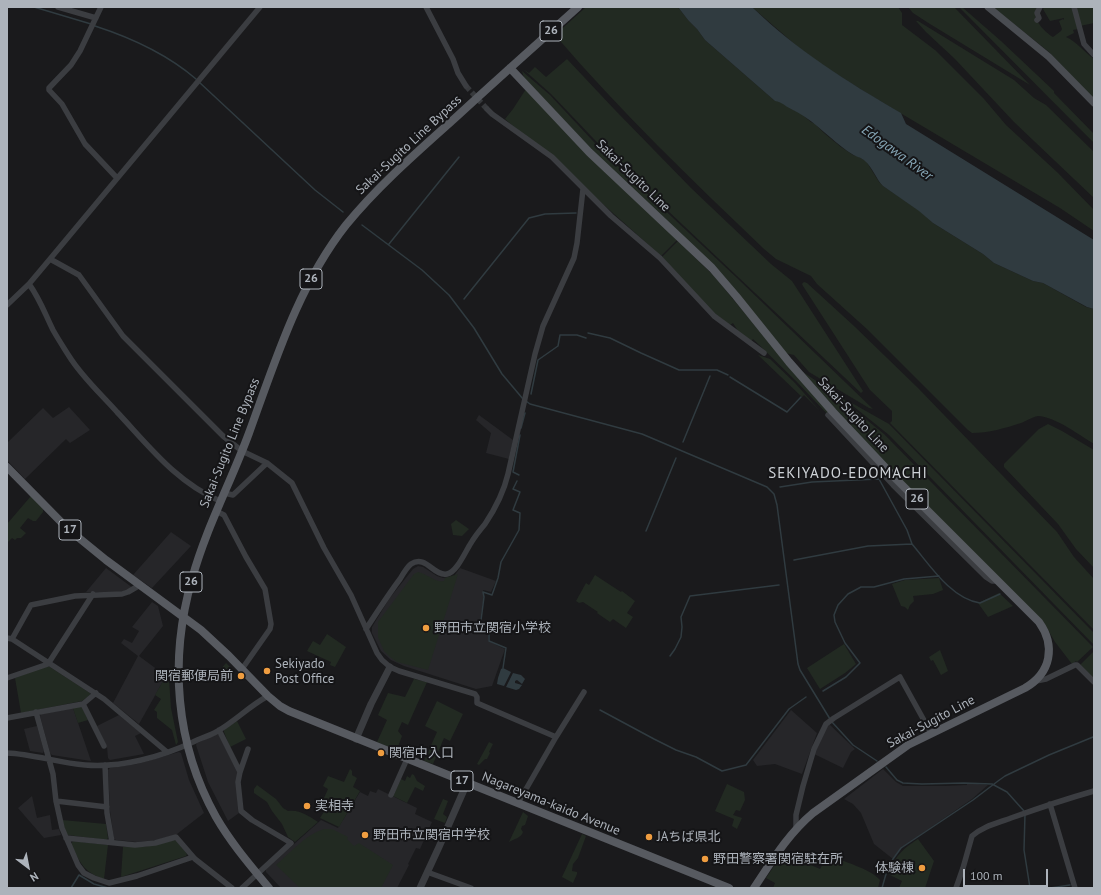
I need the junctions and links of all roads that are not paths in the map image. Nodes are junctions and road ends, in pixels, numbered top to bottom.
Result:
1 (58, 7) edge
2 (101, 7) edge
3 (260, 7) edge
4 (426, 7) edge
5 (578, 7) edge
6 (988, 7) edge
7 (1040, 7) edge
8 (1074, 7) edge
9 (95, 20) junction
10 (1037, 20) dead end
11 (1094, 55) edge
12 (510, 68) junction
13 (466, 86) tunnel mouth
14 (1094, 103) edge
15 (487, 109) tunnel mouth
16 (117, 178) junction
17 (583, 189) junction
18 (50, 259) junction
19 (29, 284) junction
20 (7, 305) edge
21 (764, 353) dead end
22 (828, 415) dead end
23 (242, 451) junction
24 (267, 463) junction
25 (7, 467) edge
26 (224, 493) junction
27 (220, 501) junction
28 (216, 511) junction
29 (999, 581) junction
30 (140, 585) junction
31 (93, 594) junction
32 (183, 616) junction
33 (366, 629) junction
34 (10, 639) edge
35 (48, 664) junction
36 (390, 667) junction
37 (242, 669) junction
38 (7, 678) edge
39 (1036, 681) junction
40 (1094, 682) edge
41 (584, 692) dead end
42 (96, 693) junction
43 (268, 696) junction
44 (82, 704) junction
45 (36, 712) junction
46 (7, 718) edge
47 (219, 730) junction
48 (931, 733) junction
49 (556, 736) junction
50 (356, 739) junction
51 (187, 745) junction
52 (104, 746) dead end
53 (248, 749) dead end
54 (167, 752) junction
55 (7, 753) edge
56 (49, 759) junction
57 (407, 759) junction
58 (105, 765) junction
59 (240, 772) junction
60 (467, 783) junction
61 (1094, 791) edge
62 (391, 795) dead end
63 (56, 801) junction
64 (518, 804) junction
65 (1050, 804) junction
66 (107, 807) junction
67 (796, 828) junction
68 (66, 838) junction
69 (112, 842) junction
70 (193, 857) junction
71 (428, 872) junction
72 (257, 874) junction
73 (232, 888) edge
74 (242, 888) edge
75 (269, 888) edge
76 (420, 888) edge
77 (471, 888) edge
78 (729, 888) edge
79 (754, 888) edge
80 (956, 888) edge
81 (1075, 888) edge

1 - 9 street
2 - 9 street
3 - 16 street
4 - 13 street
5 - 12 main road, 26
6 - 14 main road
7 - 10 street
8 - 11 street
9 - 16 street
12 - 23 main road, Sakai-Sugito Line Bypass / 26
12 - 29 main road, Sakai-Sugito Line / 26
15 - 17 street
16 - 18 street
17 - 21 street
17 - 33 street
18 - 19 street
18 - 23 street
19 - 20 street
19 - 27 street
22 - 29 street
23 - 24 street
23 - 26 main road, Sakai-Sugito Line Bypass / 26
24 - 26 street
24 - 33 street
25 - 30 main road, Nagareyama-kaido Avenue / 17
26 - 27 main road, Sakai-Sugito Line Bypass / 26
27 - 28 main road, Sakai-Sugito Line Bypass / 26
28 - 32 main road, Sakai-Sugito Line Bypass / 26
28 - 37 street
29 - 39 main road, Sakai-Sugito Line / 26
30 - 31 street
30 - 32 main road, Nagareyama-kaido Avenue / 17
31 - 34 street
31 - 35 street
32 - 37 main road, Nagareyama-kaido Avenue / 17
32 - 51 main road, Sakai-Sugito Line Bypass
33 - 36 street
34 - 35 street
35 - 38 street
35 - 42 street
36 - 49 street
36 - 50 street
37 - 43 main road, Nagareyama-kaido Avenue / 17
39 - 40 street
39 - 48 main road, Sakai-Sugito Line / 26
41 - 49 street
42 - 44 street
42 - 54 street
43 - 47 street
43 - 50 main road, Nagareyama-kaido Avenue / 17
44 - 45 street
44 - 52 street
45 - 46 street
45 - 56 street
47 - 51 street
47 - 59 street
48 - 67 main road, Sakai-Sugito Line / 26
48 - 67 street
49 - 64 street
50 - 57 main road, Nagareyama-kaido Avenue / 17
51 - 54 street
51 - 72 main road, Sakai-Sugito Line Bypass
53 - 59 street
54 - 58 street
55 - 56 street
56 - 58 street
56 - 63 street
57 - 60 main road, Nagareyama-kaido Avenue / 17
57 - 62 street
58 - 66 street
59 - 72 street
60 - 64 main road, Nagareyama-kaido Avenue / 17
60 - 71 street
61 - 65 street
63 - 66 street
63 - 68 street
64 - 78 main road, Nagareyama-kaido Avenue / 17
65 - 80 street
65 - 81 street
66 - 69 street
67 - 79 main road, Sakai-Sugito Line / 26
68 - 69 street
68 - 70 street
69 - 70 street
70 - 73 street
71 - 76 street
71 - 77 street
72 - 74 street
72 - 75 main road, Sakai-Sugito Line Bypass

